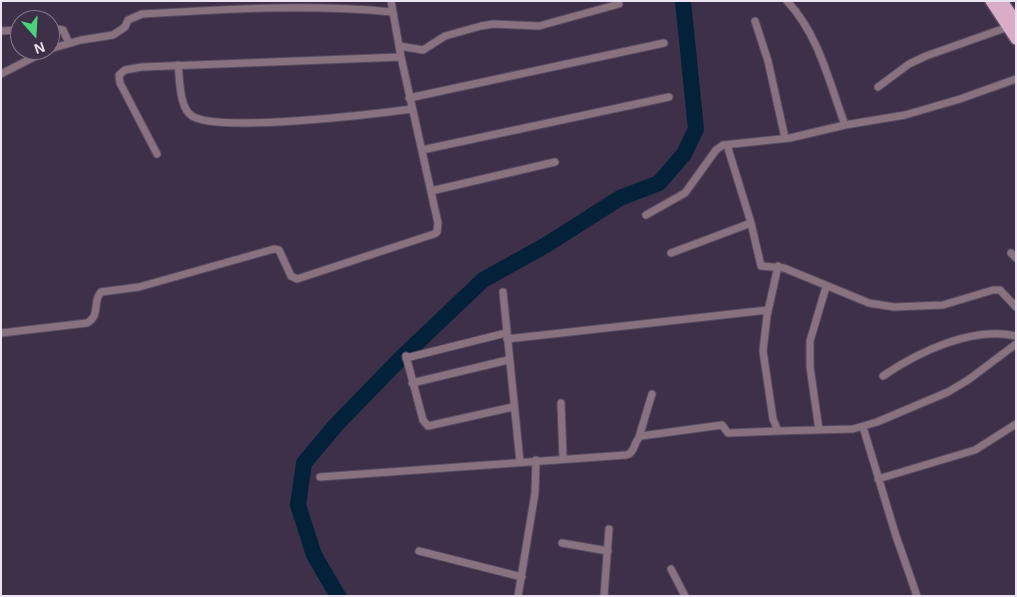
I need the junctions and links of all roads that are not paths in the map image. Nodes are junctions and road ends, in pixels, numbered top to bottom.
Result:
1 (787, 1) edge
2 (991, 1) edge
3 (1006, 2) edge
4 (619, 4) dead end
5 (392, 6) edge
6 (755, 21) dead end
7 (1012, 24) edge
8 (60, 30) edge
9 (1016, 39) edge
10 (664, 43) dead end
11 (69, 44) junction
12 (399, 46) junction
13 (60, 47) edge
14 (401, 57) junction
15 (29, 60) edge
16 (178, 65) junction
17 (1, 74) edge
18 (1016, 79) edge
19 (878, 87) dead end
20 (669, 97) dead end
21 (409, 98) junction
22 (412, 109) junction
23 (845, 125) junction
24 (785, 138) junction
25 (727, 145) junction
26 (422, 150) junction
27 (157, 154) dead end
28 (555, 162) dead end
29 (431, 192) junction
30 (646, 214) dead end
31 (751, 223) junction
32 (671, 253) dead end
33 (778, 266) junction
34 (826, 287) junction
35 (503, 292) dead end
36 (1016, 307) edge
37 (768, 310) junction
38 (1, 333) edge
39 (506, 336) junction
40 (1016, 336) edge
41 (1016, 344) edge
42 (508, 360) junction
43 (883, 376) dead end
44 (412, 383) junction
45 (652, 394) dead end
46 (561, 403) dead end
47 (513, 407) junction
48 (1016, 424) edge
49 (863, 427) junction
50 (819, 430) junction
51 (778, 431) junction
52 (639, 437) junction
53 (563, 458) junction
54 (536, 460) junction
55 (520, 462) junction
56 (320, 477) dead end
57 (878, 479) junction
58 (609, 529) dead end
59 (562, 544) dead end
60 (419, 551) dead end
61 (608, 551) junction
62 (671, 569) dead end
63 (522, 577) junction
64 (518, 596) edge
65 (604, 596) edge
66 (685, 596) edge
67 (917, 596) edge

1 - 23 street
2 - 7 main road
3 - 7 main road
4 - 12 street
5 - 11 street
5 - 12 street
6 - 24 street
7 - 9 main road
7 - 19 street
8 - 11 street
10 - 21 street
11 - 13 street
12 - 14 street
14 - 16 street
14 - 21 street
15 - 17 street
16 - 22 street
16 - 27 street
18 - 23 street
20 - 26 street
21 - 22 street
22 - 26 street
23 - 24 street
24 - 25 street
25 - 30 street
25 - 31 street
26 - 29 street
28 - 29 street
29 - 38 street
31 - 32 street
31 - 33 street
33 - 34 street
33 - 37 street
34 - 36 street
34 - 50 street
35 - 39 street
37 - 39 street
37 - 51 street
39 - 42 street
39 - 44 street
40 - 43 street
41 - 49 street
42 - 44 street
42 - 47 street
44 - 47 street
45 - 52 street
46 - 53 street
47 - 55 street
48 - 57 street
49 - 50 street
49 - 57 street
50 - 51 street
51 - 52 street
52 - 53 street
53 - 54 street
54 - 55 street
54 - 63 street
55 - 56 street
57 - 67 street
58 - 61 street
59 - 61 street
60 - 63 street
61 - 65 street
62 - 66 street
63 - 64 street

